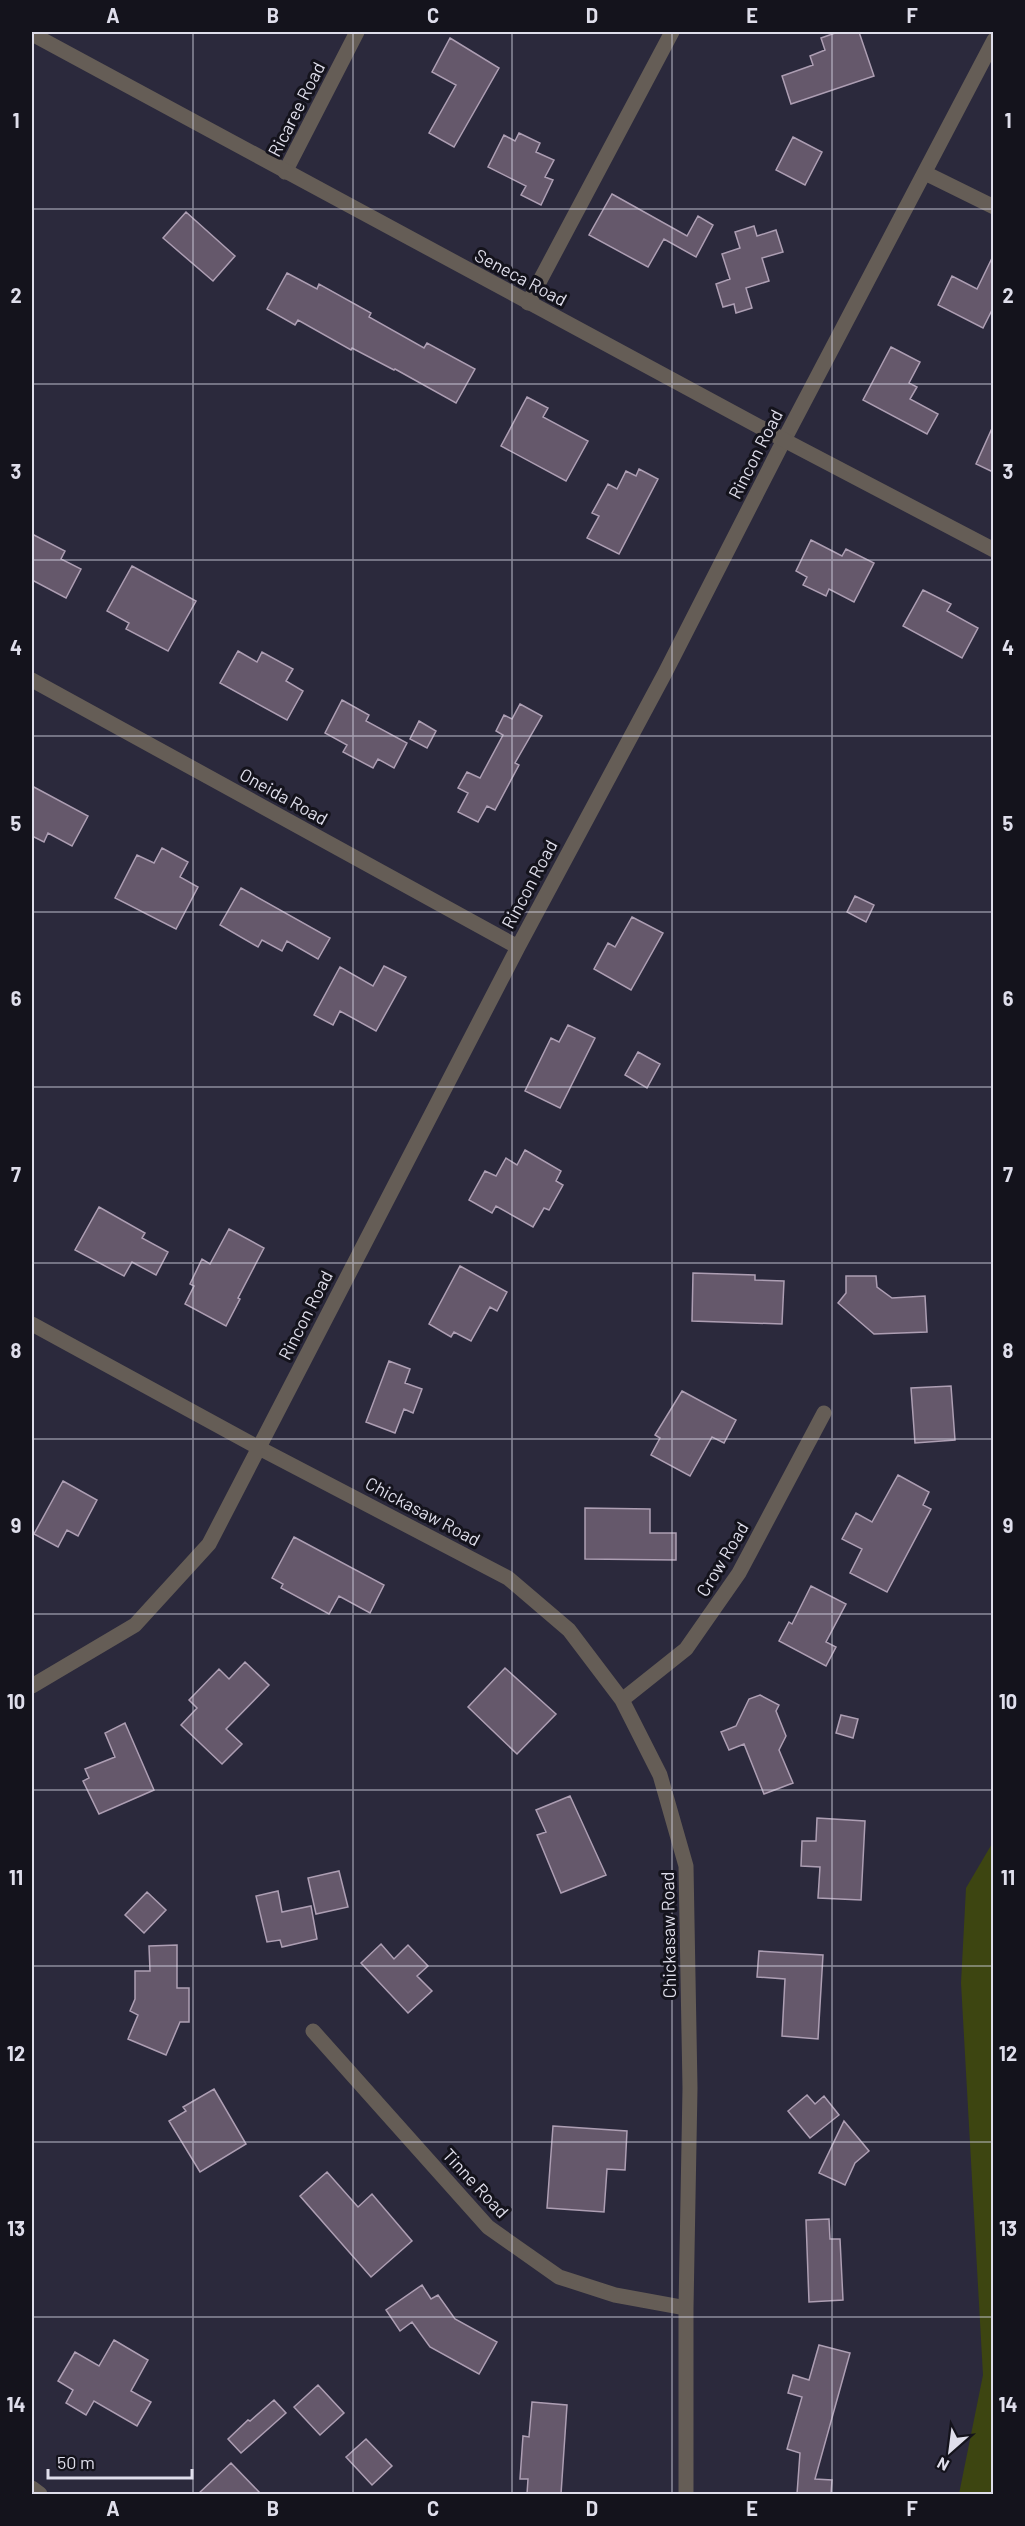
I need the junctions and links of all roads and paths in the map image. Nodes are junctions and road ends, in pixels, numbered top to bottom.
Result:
1 (357, 32) edge
2 (672, 32) edge
3 (32, 34) edge
4 (993, 40) edge
5 (285, 172) junction
6 (925, 173) junction
7 (993, 207) edge
8 (528, 303) junction
9 (784, 440) junction
10 (993, 550) edge
11 (32, 680) edge
12 (518, 946) junction
13 (32, 1324) edge
14 (824, 1413) dead end
15 (259, 1448) junction
16 (32, 1686) edge
17 (622, 1700) junction
18 (313, 2031) dead end
19 (686, 2308) junction
20 (32, 2488) edge
21 (40, 2494) edge
22 (686, 2494) edge

1 - 5 street, Ricaree Road
2 - 8 street
3 - 5 street, Seneca Road
4 - 6 street, Rincon Road
5 - 8 street, Seneca Road
6 - 7 street
6 - 9 street, Rincon Road
8 - 9 street, Seneca Road
9 - 10 street, Seneca Road
9 - 12 street, Rincon Road
11 - 12 street, Oneida Road
12 - 15 street, Rincon Road
13 - 15 street, Chickasaw Road
14 - 17 street, Crow Road
15 - 16 street, Rincon Road
15 - 17 street, Chickasaw Road
17 - 19 street, Chickasaw Road
18 - 19 street, Tinne Road
19 - 22 street, Chickasaw Road
20 - 21 street

